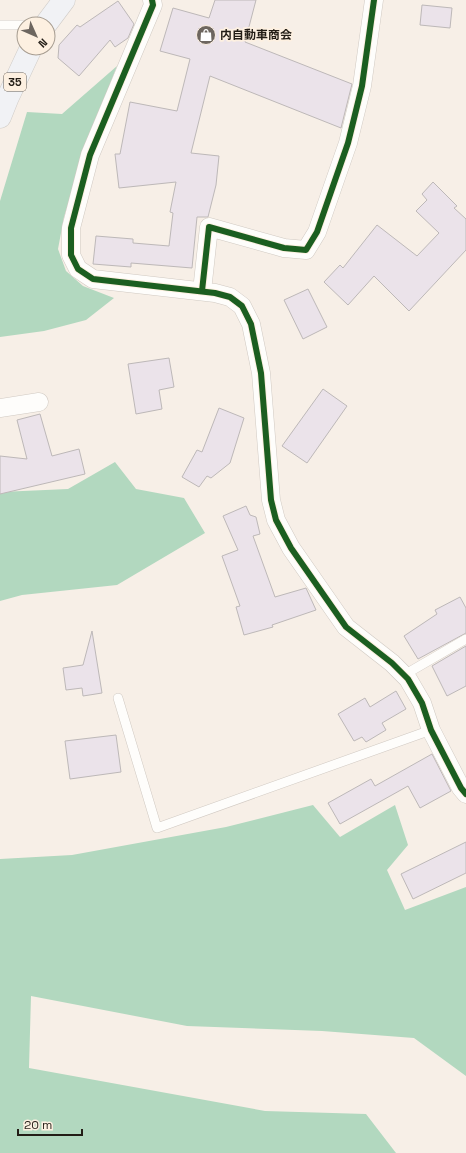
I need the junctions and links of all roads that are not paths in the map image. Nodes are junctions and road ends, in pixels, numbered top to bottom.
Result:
1 (64, 0) edge
2 (152, 0) edge
3 (374, 0) edge
4 (52, 16) edge
5 (0, 25) edge
6 (16, 25) edge
7 (28, 56) edge
8 (0, 117) edge
9 (202, 292) junction
10 (39, 402) dead end
11 (0, 408) edge
12 (466, 639) edge
13 (404, 675) junction
14 (118, 698) dead end
15 (431, 730) junction
16 (466, 794) edge

1 - 4 main road
2 - 9 street
3 - 9 street
5 - 6 lane
7 - 8 main road, 35
9 - 13 street
10 - 11 street
12 - 13 lane
13 - 15 street
14 - 15 lane
15 - 16 street

